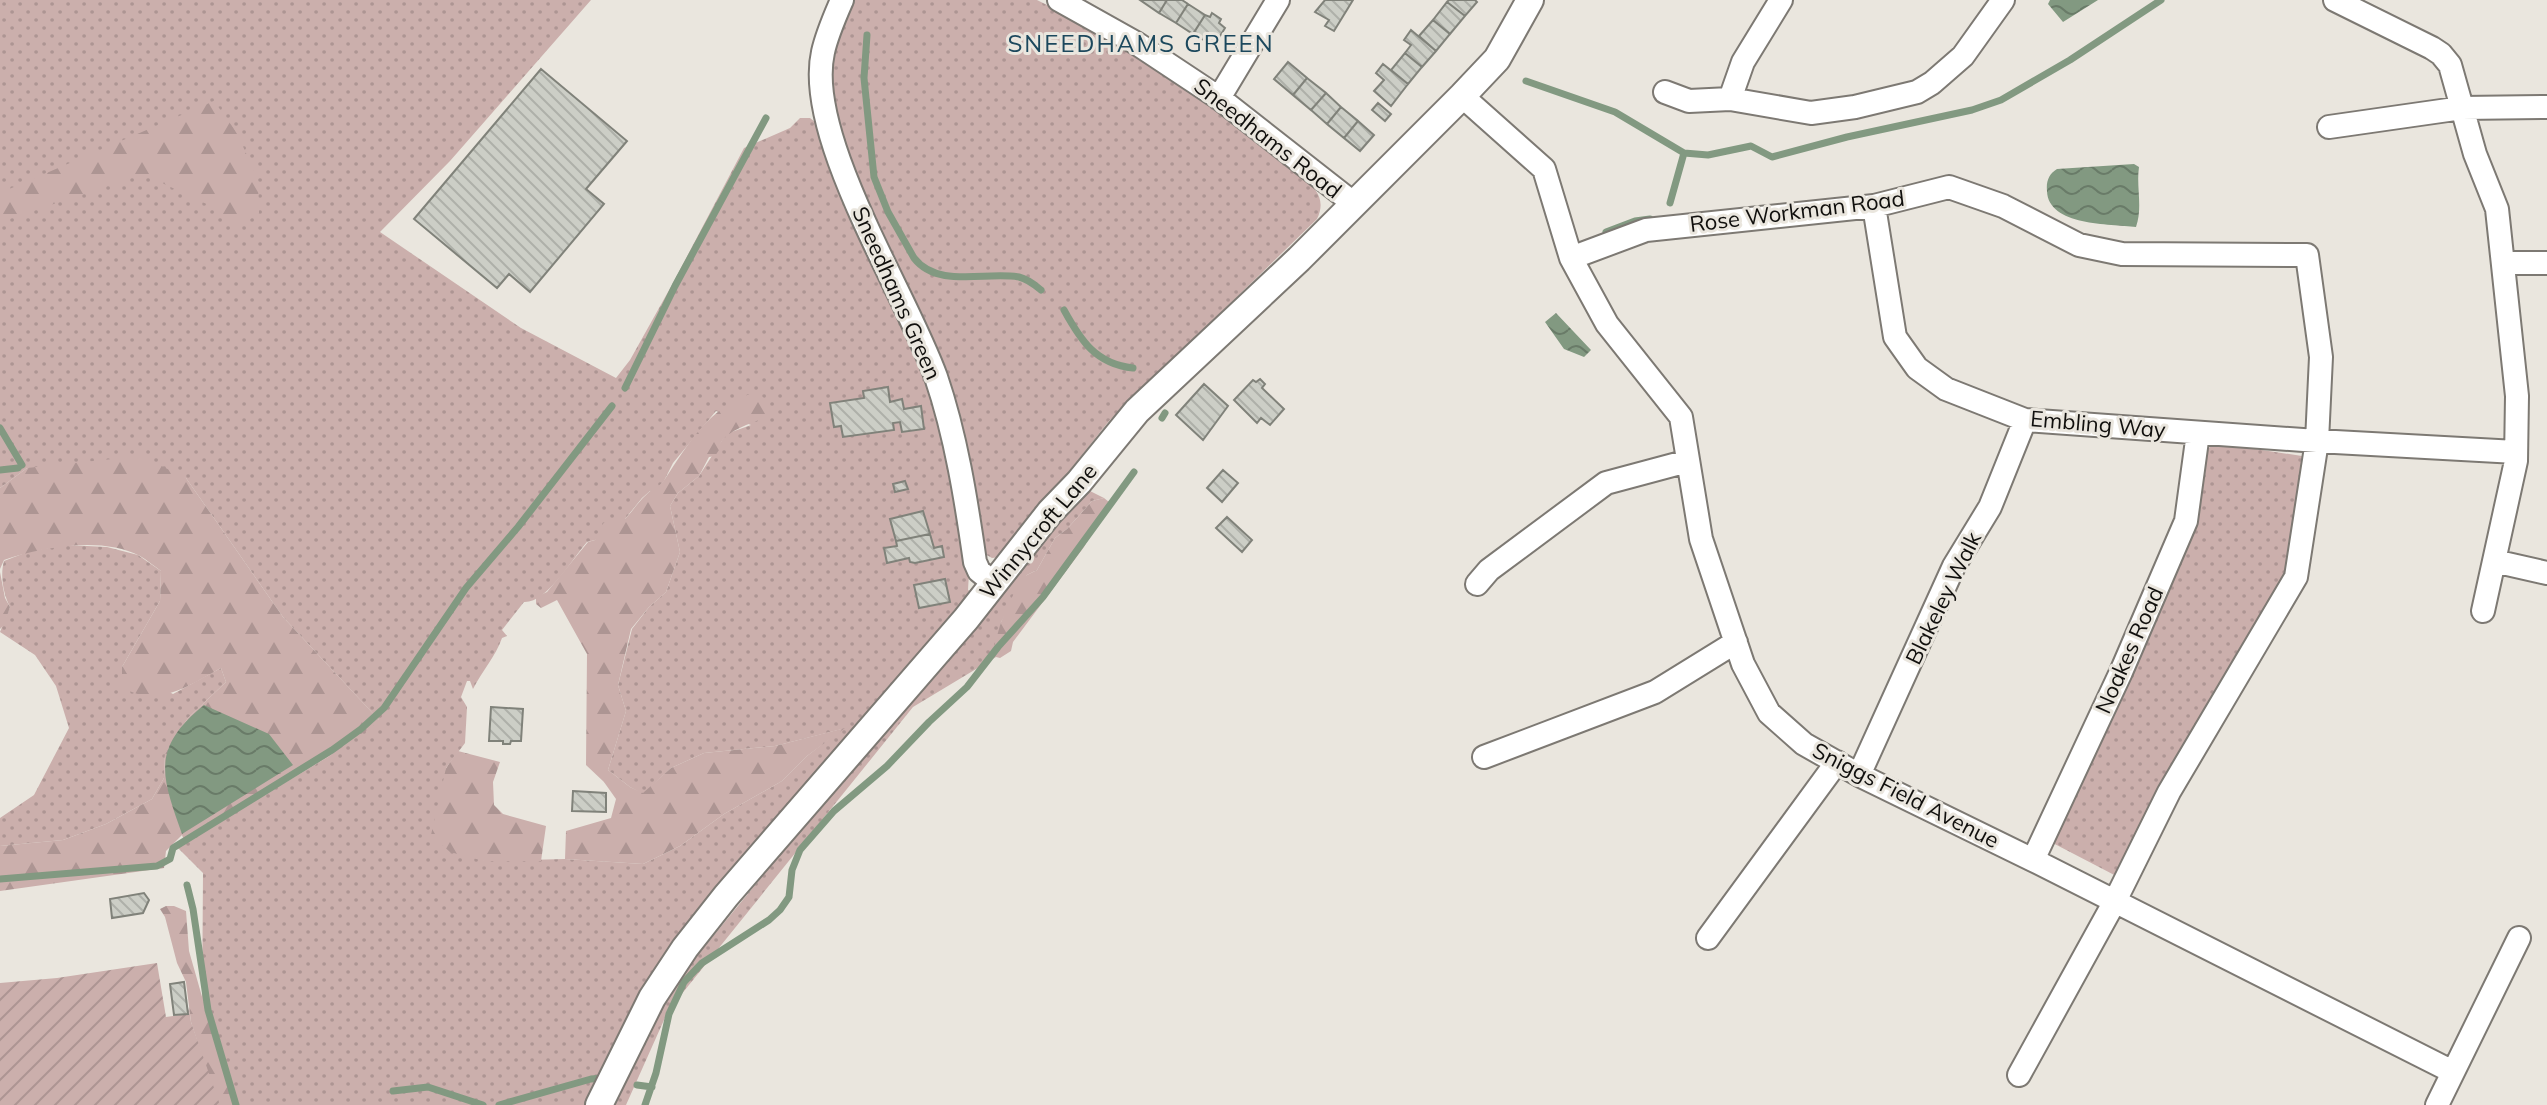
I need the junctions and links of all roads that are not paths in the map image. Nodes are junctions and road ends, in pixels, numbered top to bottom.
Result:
1 (842, 0) edge
2 (1059, 0) edge
3 (1278, 0) edge
4 (1530, 0) edge
5 (1781, 0) edge
6 (2003, 0) edge
7 (2335, 0) edge
8 (1665, 92) dead end
9 (1462, 96) junction
10 (1219, 98) junction
11 (1730, 99) junction
12 (2547, 107) edge
13 (2464, 115) junction
14 (2329, 127) dead end
15 (1353, 203) junction
16 (1874, 206) junction
17 (1571, 258) junction
18 (2503, 263) junction
19 (2547, 263) edge
20 (2025, 420) junction
21 (2198, 433) junction
22 (2317, 441) junction
23 (2516, 452) junction
24 (1688, 461) junction
25 (2494, 561) junction
26 (2547, 573) edge
27 (994, 583) junction
28 (1477, 584) dead end
29 (2483, 611) dead end
30 (1736, 642) junction
31 (1484, 757) dead end
32 (1837, 762) junction
33 (1859, 775) junction
34 (2033, 860) junction
35 (2115, 901) junction
36 (1708, 938) dead end
37 (2519, 938) dead end
38 (2453, 1072) junction
39 (2019, 1075) dead end
40 (599, 1105) edge
41 (2437, 1105) edge

1 - 27 street, Sneedhams Green
2 - 10 street, Sneedhams Road
3 - 10 street
4 - 9 street, Winnycroft Lane
5 - 11 street
6 - 11 street
7 - 13 street
8 - 11 street
9 - 15 street, Winnycroft Lane
9 - 17 street, Sniggs Field Avenue
10 - 15 street, Sneedhams Road
12 - 13 street
13 - 14 street
13 - 18 street
15 - 27 street, Winnycroft Lane
16 - 17 street, Rose Workman Road
16 - 20 street, Embling Way
16 - 22 street, Rose Workman Road
17 - 24 street, Sniggs Field Avenue
18 - 19 street
18 - 23 street
20 - 21 street, Embling Way
20 - 33 street, Blakeley Walk
21 - 22 street, Embling Way
21 - 34 street, Noakes Road
22 - 23 street, Embling Way
22 - 35 street
23 - 25 street
24 - 28 street
24 - 30 street, Sniggs Field Avenue
25 - 26 street
25 - 29 street
27 - 40 street, Winnycroft Lane
30 - 31 street
30 - 32 street, Sniggs Field Avenue
32 - 33 street, Sniggs Field Avenue
32 - 36 street
33 - 34 street, Sniggs Field Avenue
34 - 35 street, Sniggs Field Avenue
35 - 38 street, Sniggs Field Avenue
35 - 39 street
37 - 38 street
38 - 41 street

